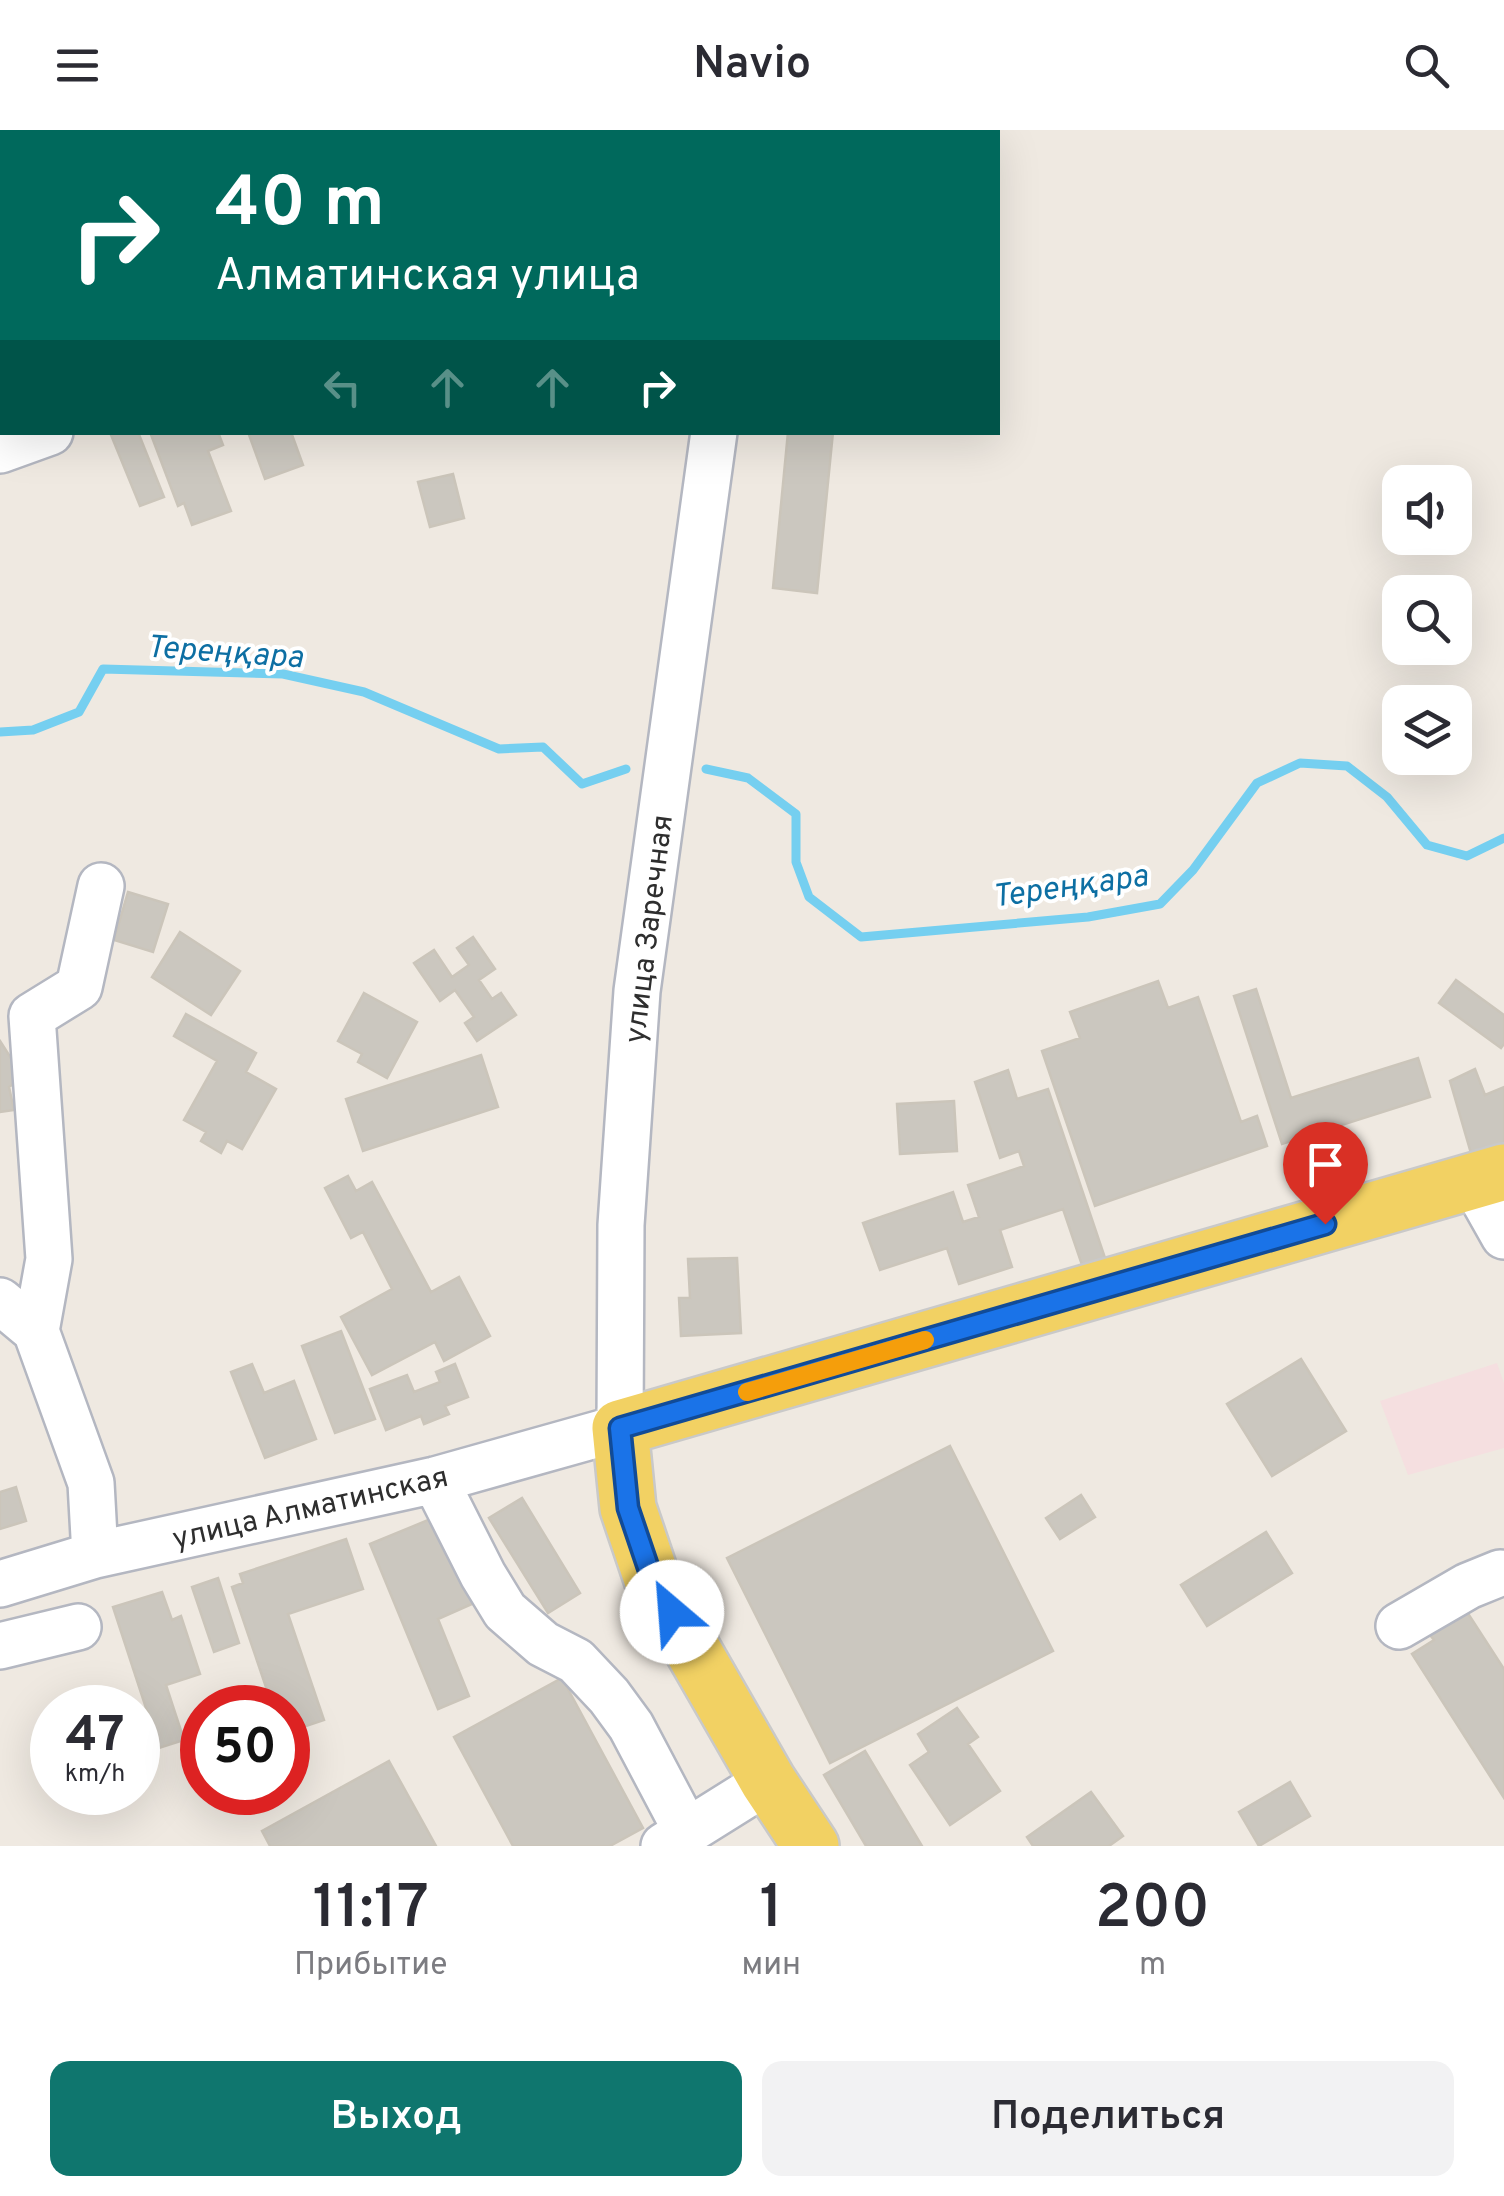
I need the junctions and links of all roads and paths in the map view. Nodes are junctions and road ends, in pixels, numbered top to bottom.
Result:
1 (42, 435) edge
2 (714, 435) edge
3 (0, 450) edge
4 (101, 886) dead end
5 (1489, 1177) edge
6 (1504, 1236) edge
7 (0, 1301) edge
8 (36, 1331) junction
9 (620, 1428) junction
10 (435, 1480) junction
11 (95, 1555) junction
12 (1503, 1583) edge
13 (0, 1584) edge
14 (1399, 1626) dead end
15 (78, 1627) dead end
16 (0, 1646) edge
17 (768, 1781) junction
18 (675, 1839) edge
19 (811, 1846) edge

1 - 3 street
2 - 9 street, улица Заречная
4 - 8 street
5 - 6 street
5 - 9 main road
7 - 8 street
8 - 11 street
9 - 10 street, улица Алматинская
9 - 17 main road
10 - 11 street, улица Алматинская
10 - 18 street
11 - 13 street, улица Алматинская
12 - 14 street
15 - 16 street
17 - 18 street
17 - 19 main road

